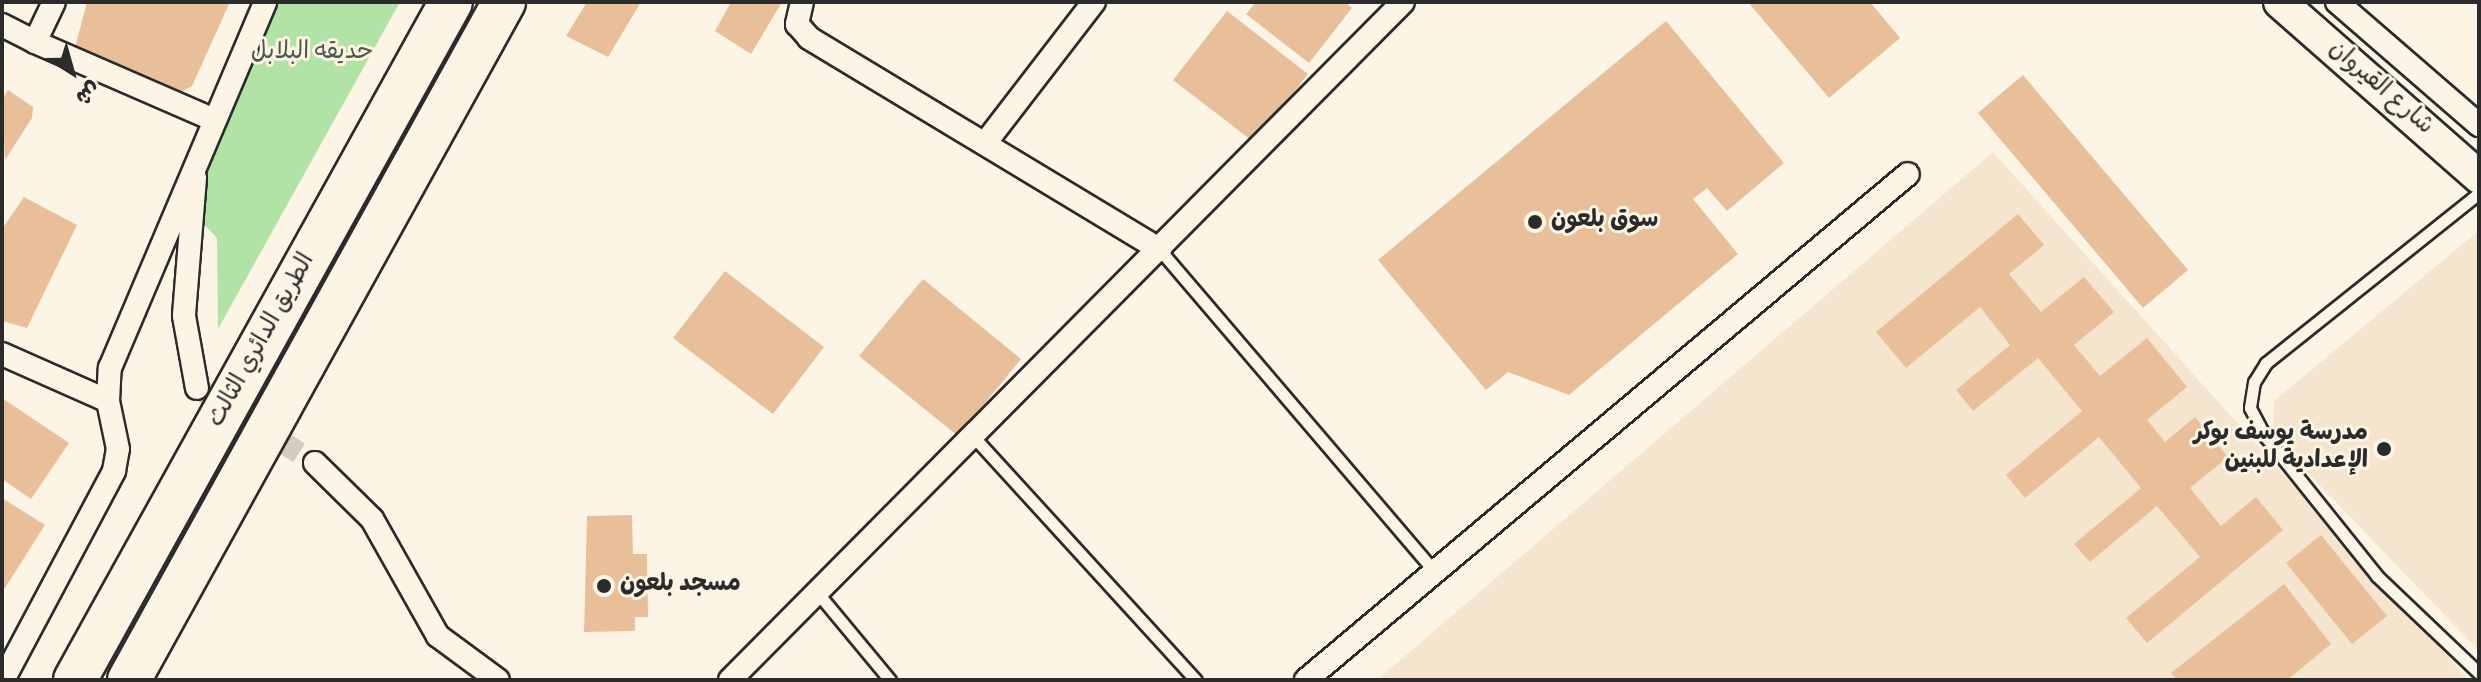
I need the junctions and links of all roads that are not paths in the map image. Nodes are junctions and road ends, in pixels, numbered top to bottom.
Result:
1 (54, 2) edge
2 (265, 2) edge
3 (451, 2) edge
4 (504, 2) edge
5 (802, 2) edge
6 (1094, 2) edge
7 (2280, 2) edge
8 (2337, 2) edge
9 (1390, 6) edge
10 (2, 25) edge
11 (35, 42) junction
12 (214, 120) junction
13 (2479, 125) edge
14 (986, 142) junction
15 (195, 165) junction
16 (1908, 174) dead end
17 (2479, 177) edge
18 (2479, 193) edge
19 (1160, 250) junction
20 (2, 354) edge
21 (197, 388) dead end
22 (108, 401) junction
23 (972, 435) junction
24 (315, 463) tunnel mouth
25 (1434, 571) junction
26 (815, 589) junction
27 (2479, 673) edge
28 (3, 680) edge
29 (75, 680) edge
30 (129, 680) edge
31 (498, 680) edge
32 (730, 680) edge
33 (890, 680) edge
34 (1196, 680) edge
35 (1306, 680) edge

1 - 11 street
2 - 12 street
3 - 29 highway, الطريق الدائري الثالث
4 - 30 highway, الطريق الدائري الثالث
5 - 14 street
6 - 14 street
7 - 17 main road, شارع القيروان
8 - 13 street
9 - 19 street
10 - 11 street
11 - 12 street
12 - 15 street
14 - 19 street
15 - 21 street
15 - 22 street
16 - 25 street
18 - 27 lane
19 - 23 street
19 - 25 lane
20 - 22 street
22 - 28 street
23 - 26 street
23 - 34 lane
24 - 31 street
25 - 35 street
26 - 32 street
26 - 33 lane

